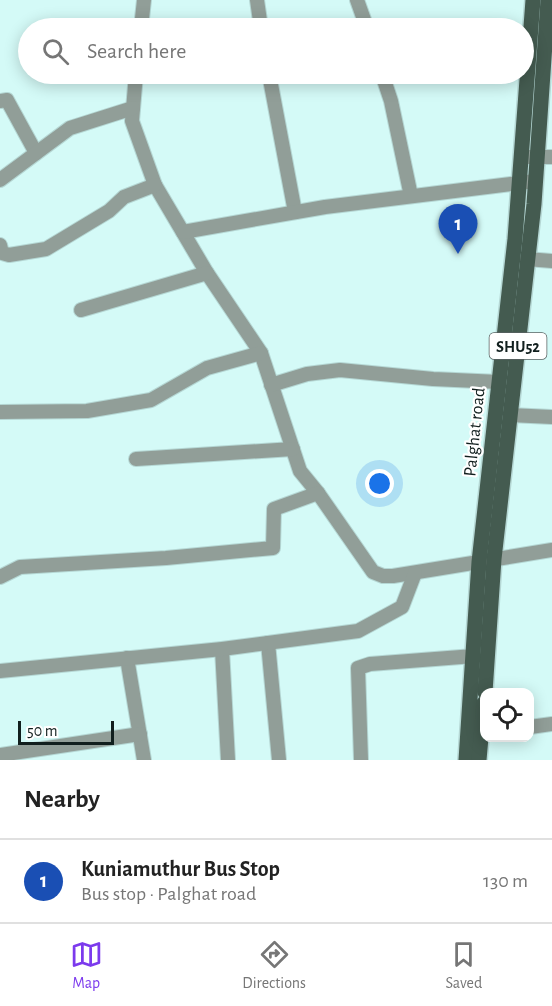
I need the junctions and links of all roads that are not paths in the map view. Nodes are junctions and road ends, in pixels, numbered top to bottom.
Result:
1 (144, 0) edge
2 (257, 0) edge
3 (357, 0) edge
4 (545, 3) edge
5 (142, 18) edge
6 (260, 18) edge
7 (363, 18) edge
8 (548, 44) edge
9 (135, 84) edge
10 (271, 84) edge
11 (385, 84) edge
12 (0, 101) edge
13 (133, 108) junction
14 (36, 153) junction
15 (529, 157) junction
16 (552, 157) edge
17 (0, 180) edge
18 (527, 182) junction
19 (155, 185) junction
20 (411, 196) junction
21 (295, 212) junction
22 (183, 232) junction
23 (0, 245) edge
24 (527, 259) junction
25 (552, 261) edge
26 (207, 273) junction
27 (81, 310) dead end
28 (261, 353) junction
29 (499, 382) junction
30 (271, 385) junction
31 (0, 412) edge
32 (510, 415) junction
33 (552, 417) edge
34 (293, 449) junction
35 (136, 459) dead end
36 (318, 493) junction
37 (552, 550) edge
38 (486, 560) junction
39 (415, 573) junction
40 (0, 577) edge
41 (268, 643) junction
42 (222, 649) junction
43 (474, 656) junction
44 (127, 658) junction
45 (0, 671) edge
46 (485, 688) edge
47 (552, 724) edge
48 (534, 726) edge
49 (140, 734) junction
50 (482, 742) edge
51 (0, 755) edge
52 (144, 760) edge
53 (228, 760) edge
54 (279, 760) edge
55 (361, 760) edge
56 (466, 760) edge
57 (479, 760) edge

1 - 5 street
2 - 6 street
3 - 7 street
4 - 8 main road, Palghat road / SHU52
4 - 15 main road, Palghat road / SHU52
8 - 15 main road, Palghat road / SHU52
9 - 13 street
10 - 21 street
11 - 20 street
12 - 14 street
13 - 14 street
13 - 19 street
14 - 17 street
15 - 16 street
15 - 18 main road, Palghat road / SHU52
18 - 20 street
18 - 24 main road, Palghat road / SHU52
18 - 29 main road, Palghat road / SHU52
19 - 22 street
19 - 23 street
20 - 21 street
21 - 22 street
22 - 26 street
24 - 25 street
24 - 32 main road, Palghat road / SHU52
26 - 27 street
26 - 28 street
28 - 30 street
28 - 31 street
29 - 30 street
29 - 38 main road, Palghat road / SHU52
30 - 34 street
32 - 33 street
32 - 38 main road, Palghat road / SHU52
34 - 35 street
34 - 36 street
36 - 39 street
36 - 40 street
37 - 38 street
38 - 39 street
38 - 43 main road, Palghat road / SHU52
38 - 46 main road, Palghat road / SHU52
39 - 41 street
41 - 42 street
41 - 54 street
42 - 44 street
42 - 53 street
43 - 55 street
43 - 56 main road, Palghat road / SHU52
44 - 45 street
44 - 49 street
47 - 48 street
49 - 51 street
49 - 52 street
50 - 57 main road

